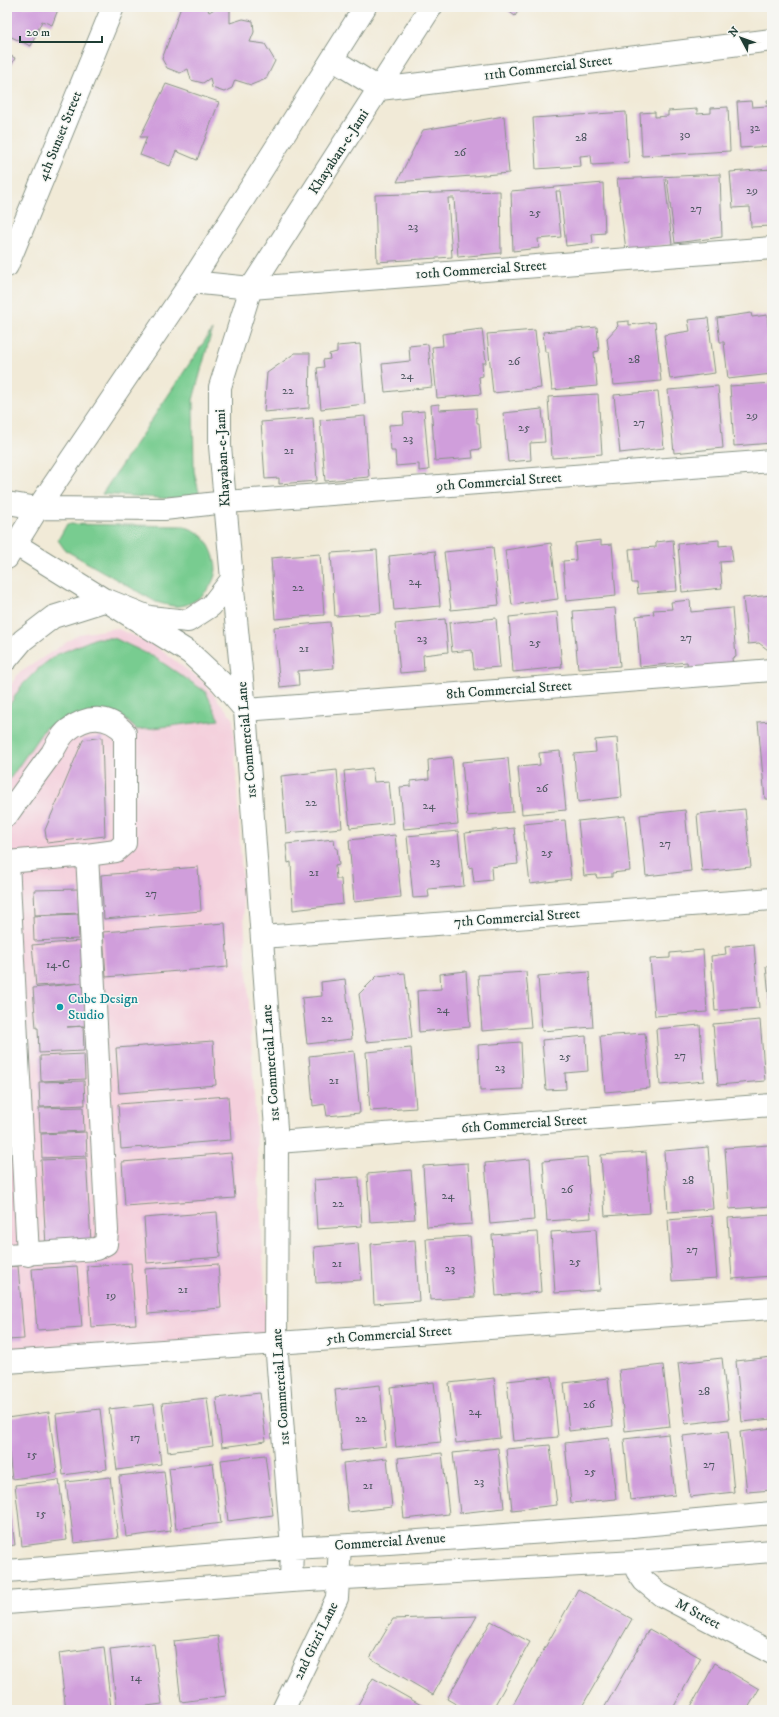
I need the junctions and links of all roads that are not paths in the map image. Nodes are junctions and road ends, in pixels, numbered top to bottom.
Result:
1 (113, 7) edge
2 (365, 7) edge
3 (431, 7) edge
4 (772, 40) edge
5 (332, 59) junction
6 (380, 89) junction
7 (772, 248) edge
8 (7, 266) edge
9 (191, 282) junction
10 (251, 288) junction
11 (772, 461) edge
12 (226, 502) junction
13 (7, 503) edge
14 (38, 508) junction
15 (10, 547) edge
16 (232, 579) junction
17 (107, 600) junction
18 (7, 659) edge
19 (772, 670) edge
20 (246, 710) junction
21 (7, 815) edge
22 (87, 855) junction
23 (8, 862) edge
24 (772, 899) edge
25 (262, 937) junction
26 (772, 1105) edge
27 (277, 1142) junction
28 (17, 1255) edge
29 (772, 1308) edge
30 (276, 1342) junction
31 (7, 1362) edge
32 (772, 1513) edge
33 (340, 1546) junction
34 (292, 1548) junction
35 (772, 1551) edge
36 (636, 1562) junction
37 (7, 1571) edge
38 (339, 1578) junction
39 (291, 1580) junction
40 (7, 1603) edge
41 (772, 1654) edge
42 (283, 1710) edge

1 - 8 street, 4th Sunset Street
2 - 5 street
3 - 6 street, Khayaban-e-Jami
4 - 6 street, 11th Commercial Street
5 - 6 street
5 - 9 street
6 - 10 street, Khayaban-e-Jami
7 - 10 street, 10th Commercial Street
9 - 10 street, 10th Commercial Street
9 - 14 street
10 - 12 street, Khayaban-e-Jami
11 - 12 street, 9th Commercial Street
12 - 14 street, 9th Commercial Street
12 - 16 street, Khayaban-e-Jami
13 - 14 street, 9th Commercial Street
14 - 15 street
15 - 17 street
16 - 17 street
16 - 20 street, 1st Commercial Lane
17 - 18 street
17 - 20 street
19 - 20 street, 8th Commercial Street
20 - 25 street, 1st Commercial Lane
21 - 22 street
22 - 23 street
22 - 28 street
23 - 28 street
24 - 25 street, 7th Commercial Street
25 - 27 street, 1st Commercial Lane
26 - 27 street, 6th Commercial Street
27 - 30 street, 1st Commercial Lane
29 - 30 street, 5th Commercial Street
30 - 31 street, 5th Commercial Street
30 - 34 street, 1st Commercial Lane
32 - 33 street, Commercial Avenue
33 - 34 street, Commercial Avenue
33 - 38 street, 2nd Gizri Lane
34 - 37 street, Commercial Avenue
34 - 39 street, 1st Commercial Lane
35 - 36 street
36 - 38 street
36 - 41 street, M Street
38 - 39 street
38 - 42 street, 2nd Gizri Lane
39 - 40 street

